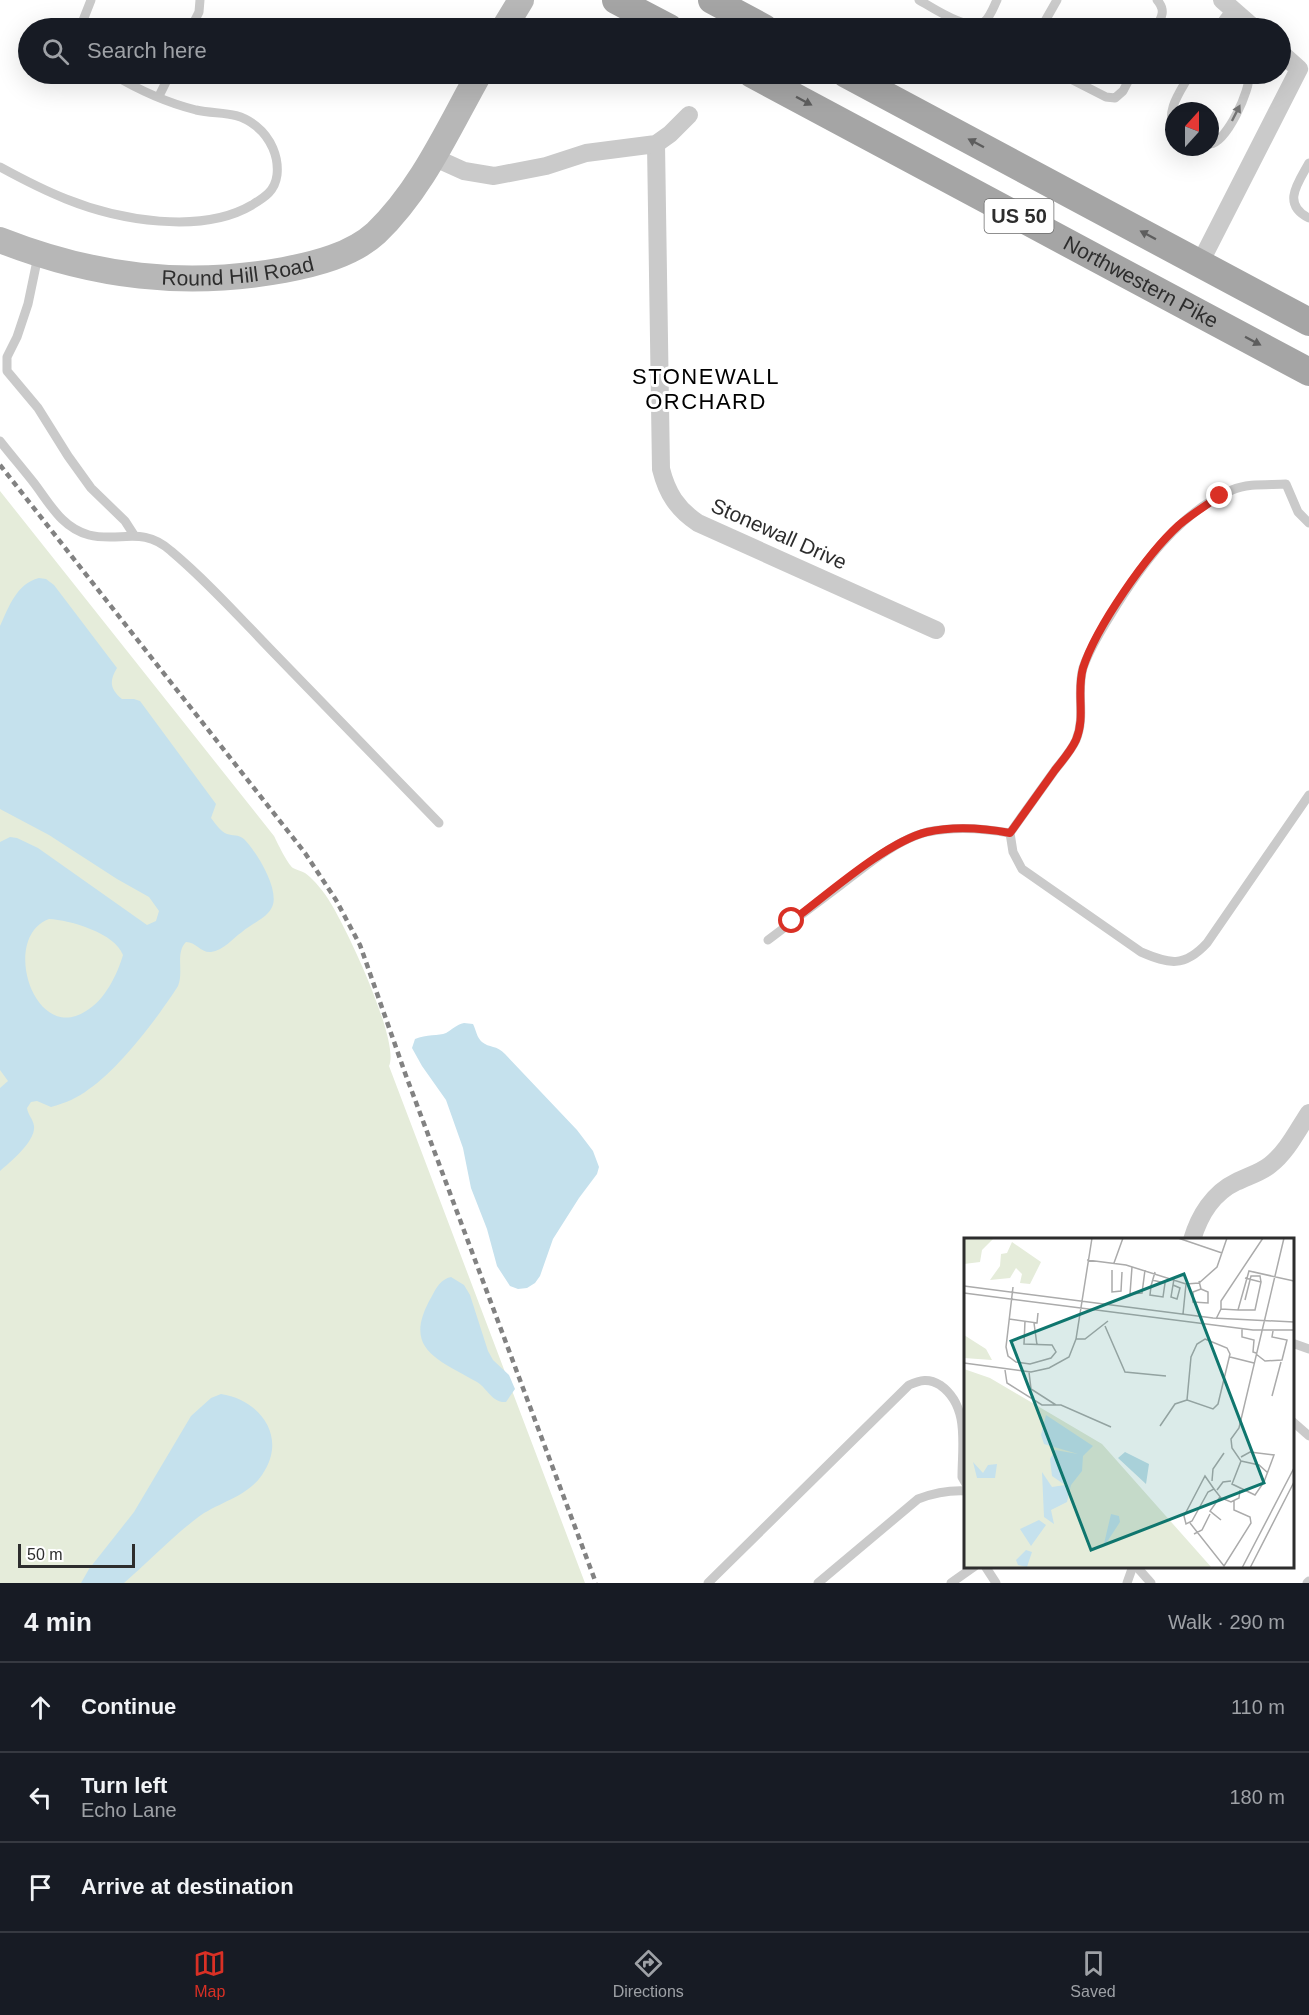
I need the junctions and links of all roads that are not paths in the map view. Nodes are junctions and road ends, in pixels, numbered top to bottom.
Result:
1 (91, 0) edge
2 (200, 0) edge
3 (521, 0) edge
4 (616, 0) edge
5 (712, 0) edge
6 (919, 0) edge
7 (997, 0) edge
8 (1057, 0) edge
9 (1158, 0) edge
10 (1227, 4) edge
11 (84, 18) edge
12 (196, 18) edge
13 (510, 18) edge
14 (650, 18) edge
15 (745, 18) edge
16 (954, 18) edge
17 (988, 18) edge
18 (1047, 18) edge
19 (1161, 18) edge
20 (1221, 18) edge
21 (1243, 18) edge
22 (1291, 60) edge
23 (1304, 71) edge
24 (133, 84) edge
25 (165, 84) edge
26 (473, 84) edge
27 (771, 84) edge
28 (865, 84) edge
29 (1081, 84) edge
30 (1127, 84) edge
31 (1185, 84) edge
32 (1250, 84) edge
33 (159, 96) junction
34 (1176, 102) edge
35 (688, 116) dead end
36 (1219, 140) edge
37 (656, 144) junction
38 (433, 157) junction
39 (1309, 163) edge
40 (0, 167) edge
41 (1309, 218) edge
42 (0, 240) edge
43 (38, 254) junction
44 (1200, 263) junction
45 (1137, 279) junction
46 (1309, 322) edge
47 (1309, 372) edge
48 (0, 441) edge
49 (1309, 523) edge
50 (134, 535) junction
51 (936, 630) dead end
52 (1309, 795) edge
53 (439, 823) dead end
54 (1010, 833) junction
55 (768, 940) dead end
56 (1309, 1113) edge
57 (1192, 1238) edge
58 (1294, 1343) edge
59 (1309, 1349) edge
60 (1294, 1422) edge
61 (1309, 1436) edge
62 (964, 1451) edge
63 (964, 1480) edge
64 (964, 1491) edge
65 (972, 1568) edge
66 (986, 1568) edge
67 (1133, 1568) edge
68 (1136, 1568) edge
69 (708, 1583) edge
70 (818, 1583) edge
71 (951, 1583) edge
72 (996, 1583) edge
73 (1127, 1583) edge
74 (1151, 1583) edge

1 - 11 lane
2 - 12 lane
3 - 13 street
4 - 14 main road
5 - 15 main road
6 - 16 lane
7 - 17 lane
8 - 18 lane
9 - 19 lane
10 - 20 lane
10 - 21 street
22 - 23 street
23 - 44 street
24 - 33 lane
25 - 33 lane
26 - 38 street, Round Hill Road
27 -> 45 main road, Northwestern Pike / US 50
44 -> 28 main road, Northwestern Pike / US 50
29 - 30 lane
31 - 34 lane
36 -> 32 lane
33 - 40 lane
35 - 37 street
37 - 38 street
37 - 51 street, Stonewall Drive
38 - 43 street, Round Hill Road
39 - 41 lane
42 - 43 street, Round Hill Road
43 - 50 lane
44 - 45 main road
44 - 46 main road, Northwestern Pike / US 50
45 -> 47 main road, Northwestern Pike / US 50
48 - 50 lane
49 - 54 lane
50 - 53 lane
52 - 54 lane
54 - 55 lane
56 - 57 street
58 - 59 lane
60 - 61 lane
62 - 63 lane
62 - 69 lane
64 - 70 lane
65 - 71 lane
66 - 72 lane
67 - 73 lane
68 - 74 lane

